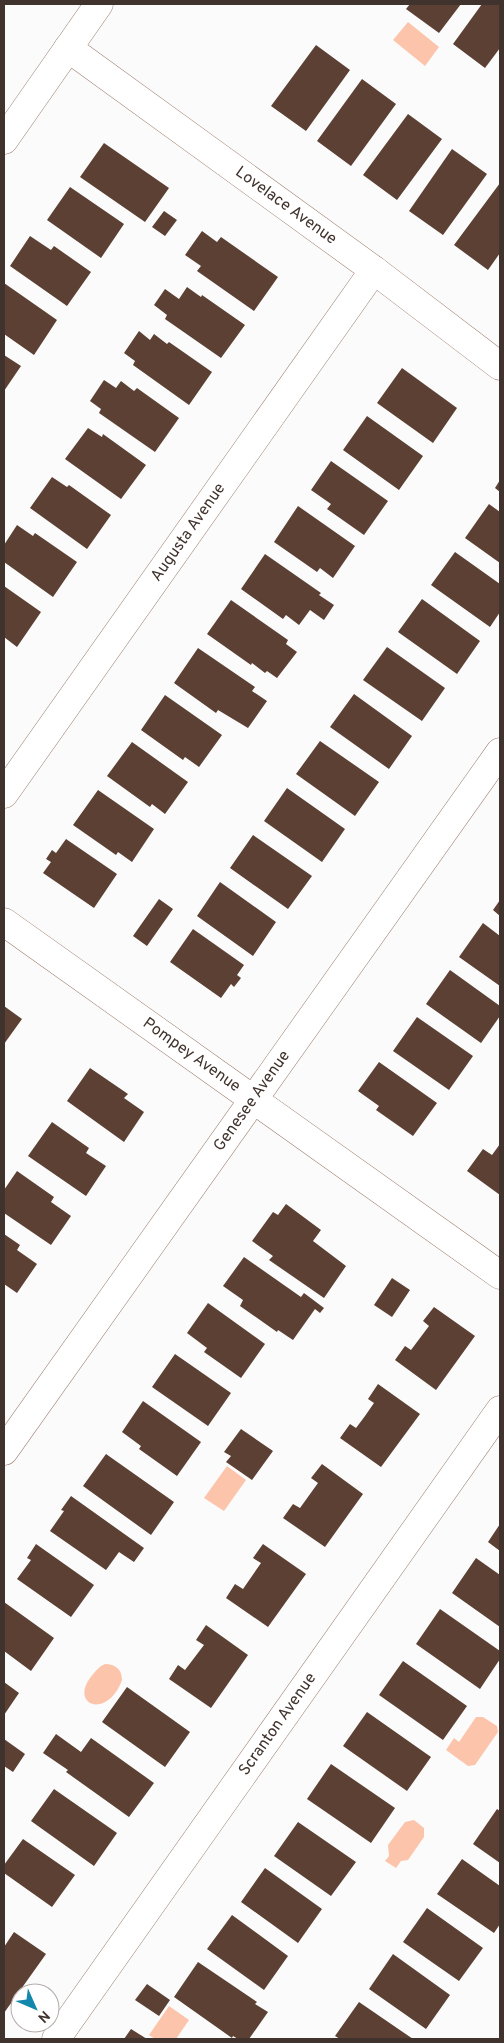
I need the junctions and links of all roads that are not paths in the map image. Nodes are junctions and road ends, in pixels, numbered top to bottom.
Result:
1 (99, 4) edge
2 (68, 48) junction
3 (4, 140) edge
4 (374, 270) junction
5 (500, 366) edge
6 (500, 752) edge
7 (4, 794) edge
8 (4, 922) edge
9 (253, 1099) junction
10 (500, 1275) edge
11 (500, 1410) edge
12 (4, 1451) edge
13 (56, 2039) edge

1 - 2 street
2 - 3 street
2 - 4 street, Lovelace Avenue
4 - 5 street, Lovelace Avenue
4 - 7 street, Augusta Avenue
6 - 9 street, Genesee Avenue
8 - 9 street, Pompey Avenue
9 - 10 street, Pompey Avenue
9 - 12 street, Genesee Avenue
11 - 13 street, Scranton Avenue

